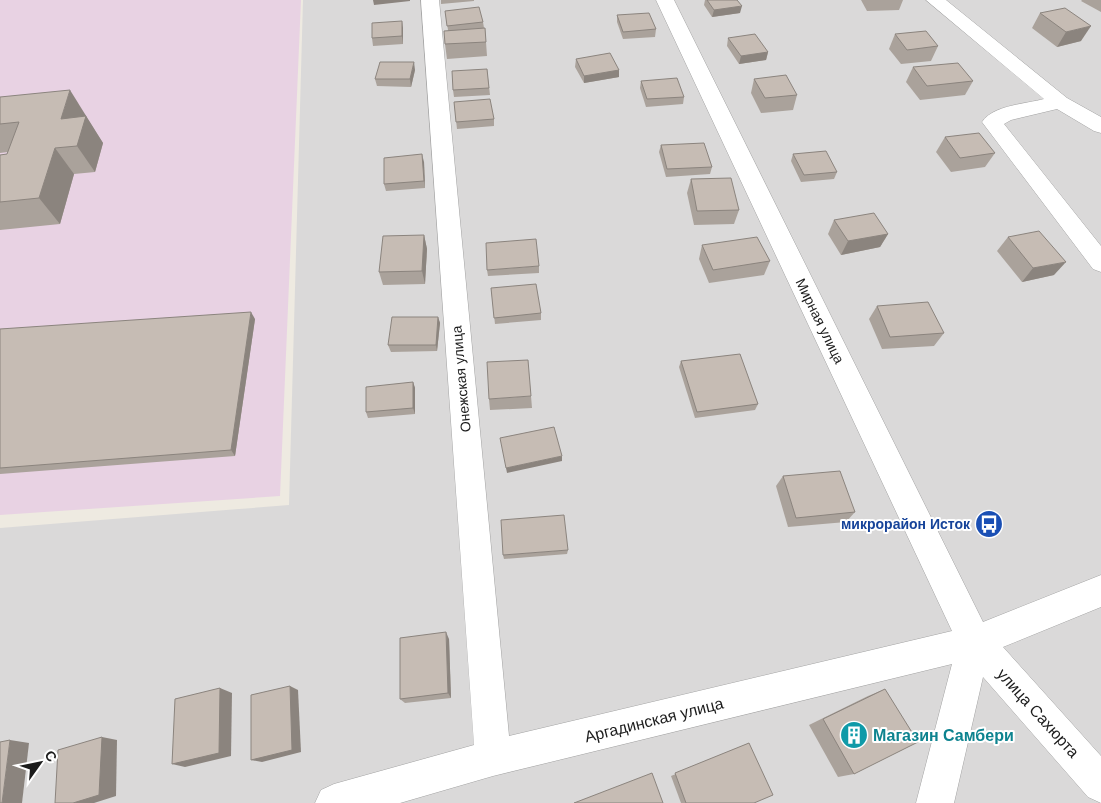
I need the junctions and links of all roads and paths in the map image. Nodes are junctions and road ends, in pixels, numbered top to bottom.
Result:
1 (430, 0) edge
2 (665, 0) edge
3 (935, 0) edge
4 (1060, 102) junction
5 (1101, 126) edge
6 (1101, 263) edge
7 (1101, 591) edge
8 (975, 642) junction
9 (493, 758) junction
10 (1101, 784) edge
11 (334, 803) edge
12 (935, 803) edge

1 - 9 street, Онежская улица
2 - 8 street, Мирная улица
3 - 4 street
4 - 5 street
4 - 6 street
7 - 8 street, Аргадинская улица
8 - 9 street, Аргадинская улица
8 - 10 street, улица Сахюрта
8 - 12 street
9 - 11 street, Аргадинская улица

